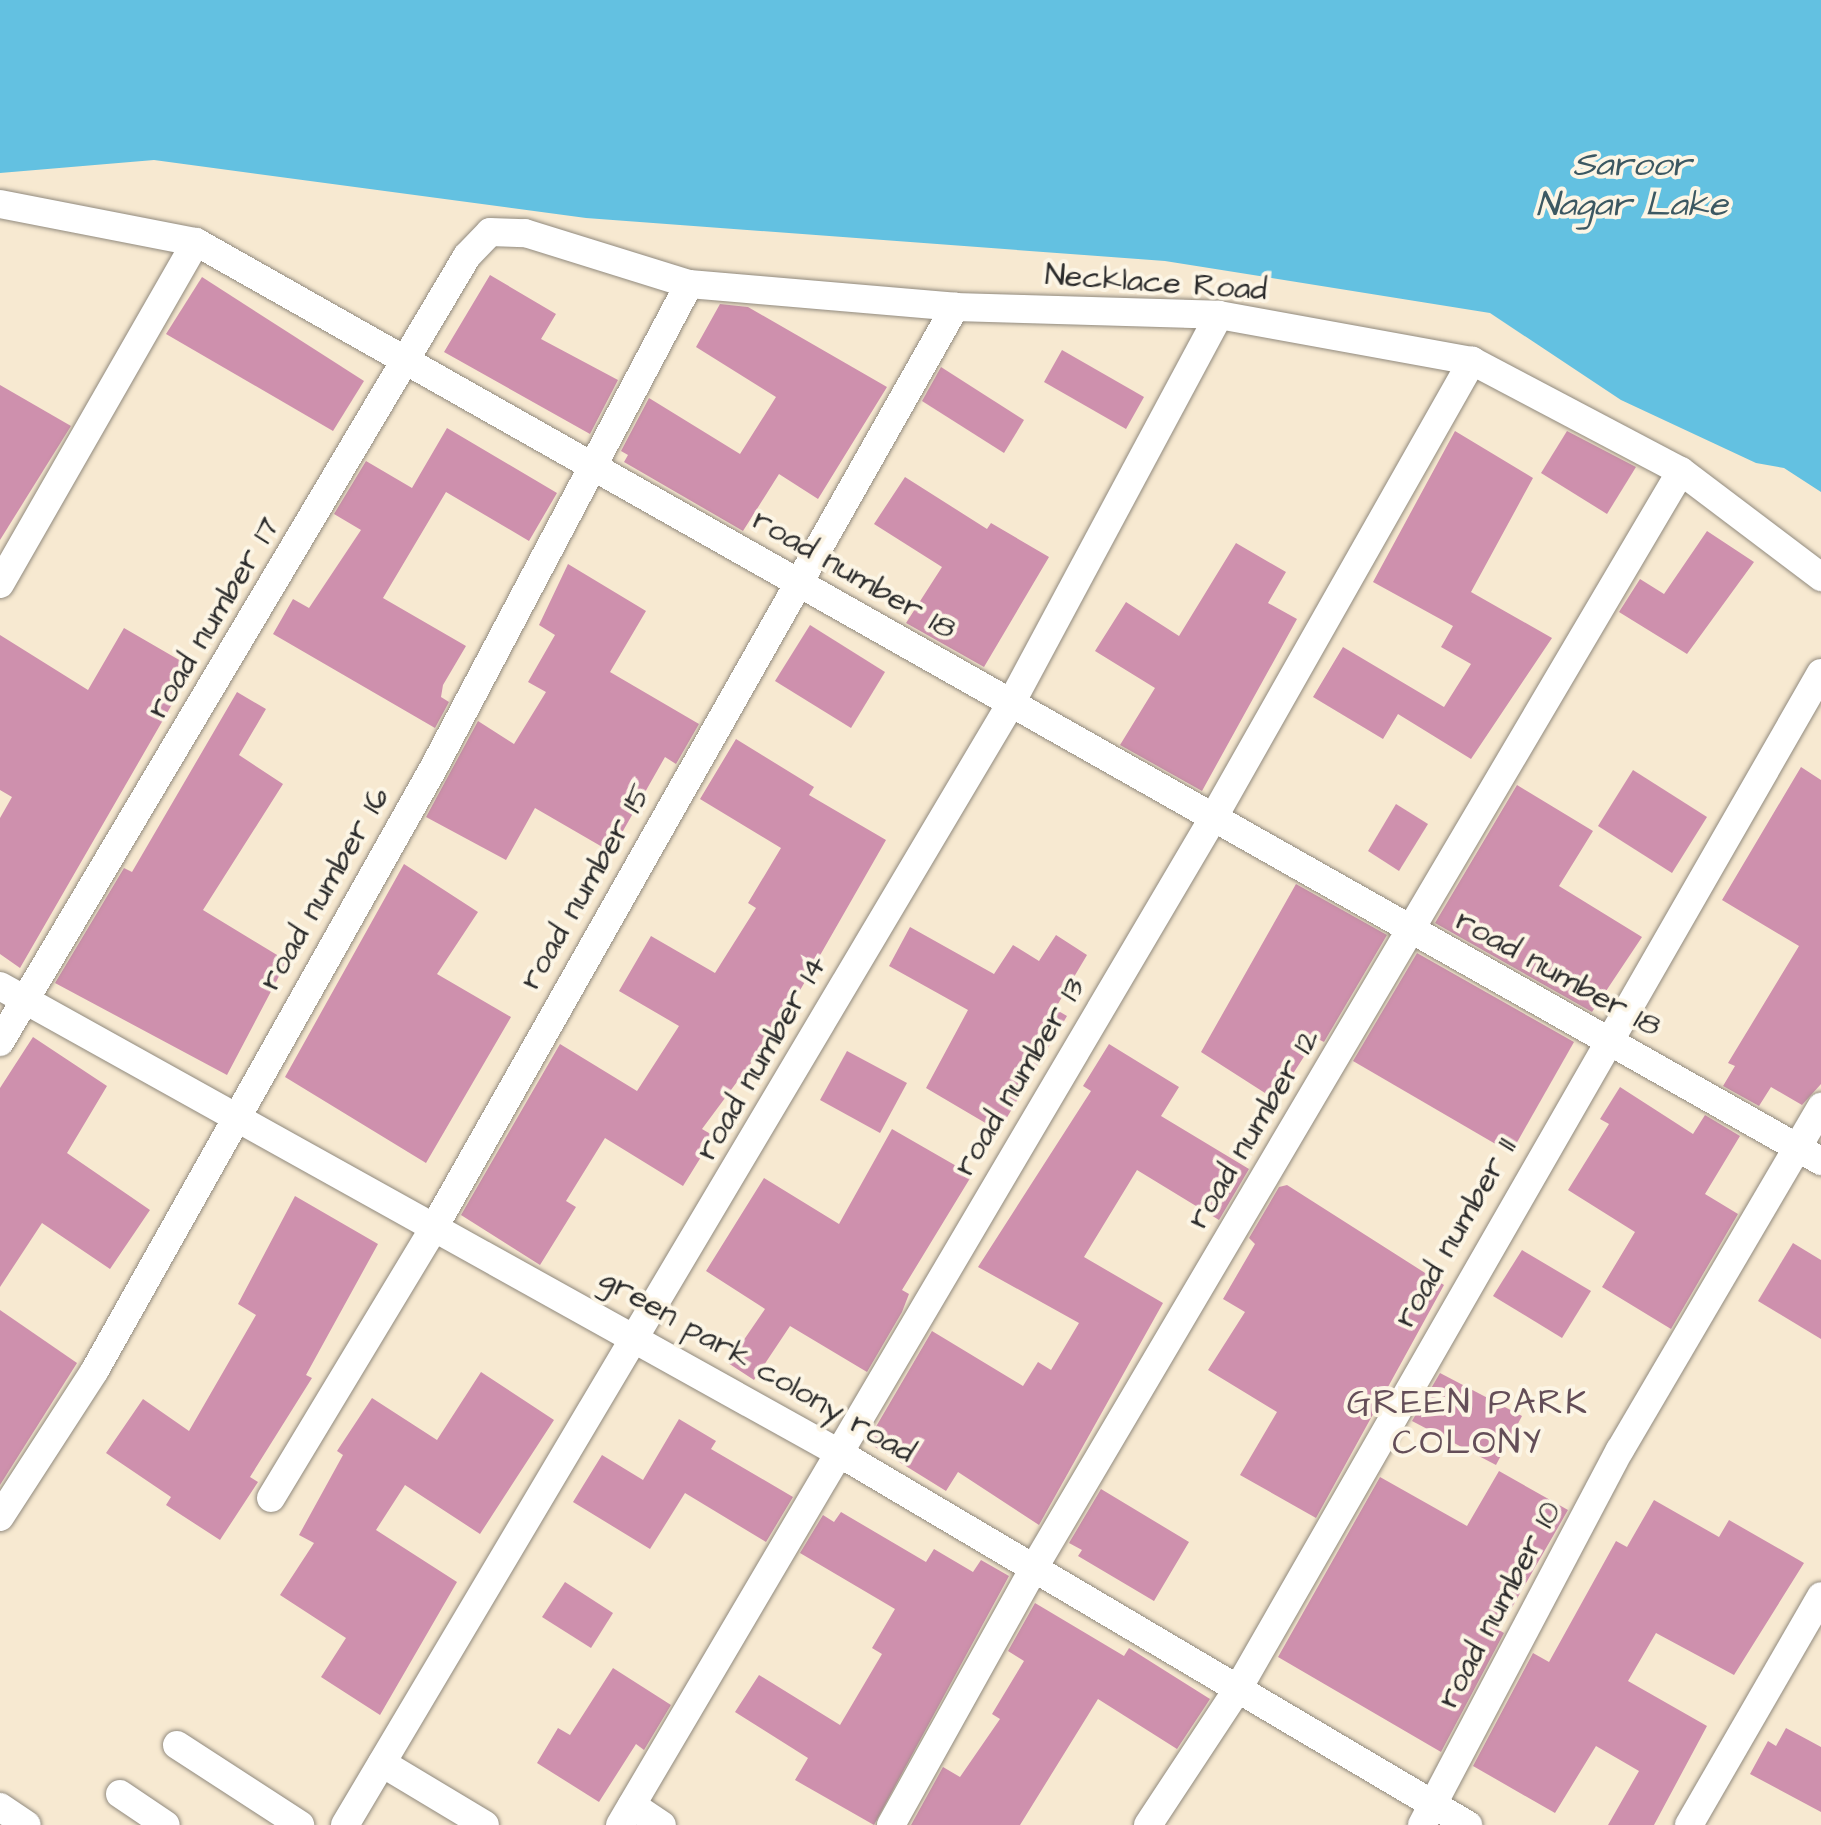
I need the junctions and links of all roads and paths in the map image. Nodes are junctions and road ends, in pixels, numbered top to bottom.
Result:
1 (0, 204) edge
2 (490, 232) joint
3 (196, 242) junction
4 (689, 284) junction
5 (955, 307) junction
6 (1219, 315) junction
7 (409, 358) junction
8 (1472, 361) junction
9 (592, 468) junction
10 (1681, 471) junction
11 (1821, 577) edge
12 (799, 583) junction
13 (0, 584) edge
14 (1821, 673) edge
15 (1010, 705) junction
16 (1212, 820) junction
17 (1412, 932) junction
18 (0, 986) edge
19 (27, 1001) junction
20 (0, 1042) edge
21 (1605, 1042) junction
22 (1821, 1107) edge
23 (236, 1117) junction
24 (1810, 1154) edge
25 (436, 1224) junction
26 (638, 1339) junction
27 (839, 1453) junction
28 (271, 1498) dead end
29 (0, 1518) edge
30 (1035, 1566) junction
31 (1821, 1596) edge
32 (1239, 1687) junction
33 (177, 1745) dead end
34 (382, 1763) junction
35 (120, 1794) dead end
36 (0, 1807) edge
37 (626, 1815) edge
38 (1428, 1816) edge
39 (27, 1825) edge
40 (166, 1825) edge
41 (300, 1825) edge
42 (345, 1825) edge
43 (485, 1825) edge
44 (662, 1825) edge
45 (891, 1825) edge
46 (1148, 1825) edge
47 (1468, 1825) edge
48 (1689, 1825) edge

1 - 3 street
2 - 4 street, Necklace Road
2 - 7 street, road number 17
3 - 7 street, road number 18
3 - 13 street
4 - 5 street, Necklace Road
4 - 9 street, road number 16
5 - 6 street, Necklace Road
5 - 12 street, road number 15
6 - 8 street, Necklace Road
6 - 15 street, road number 14
7 - 9 street, road number 18
7 - 19 street, road number 17
8 - 10 street, Necklace Road
8 - 16 street, road number 13
9 - 12 street, road number 18
9 - 23 street, road number 16
10 - 11 street, Necklace Road
10 - 17 street, road number 12
12 - 15 street, road number 18
12 - 25 street, road number 15
14 - 21 street, road number 11
15 - 16 street, road number 18
15 - 26 street, road number 14
16 - 17 street, road number 18
16 - 27 street, road number 13
17 - 21 street, road number 18
17 - 30 street, road number 12
18 - 19 street, green park colony road
19 - 20 street, road number 17
19 - 23 street, green park colony road
21 - 24 street, road number 18
21 - 32 street, road number 11
22 - 24 street, road number 10
23 - 25 street, green park colony road
23 - 29 street, road number 16
24 - 38 street, road number 10
25 - 26 street, green park colony road
25 - 28 street, road number 15
26 - 27 street, green park colony road
26 - 34 street, road number 14
27 - 30 street, green park colony road
27 - 37 street, road number 13
30 - 32 street, green park colony road
30 - 45 street, road number 12
31 - 48 street
32 - 38 street, green park colony road
32 - 46 street, road number 11
33 - 41 street
34 - 42 street, road number 14
34 - 43 street
35 - 40 street
36 - 39 street
37 - 44 street
38 - 47 street, green park colony road

